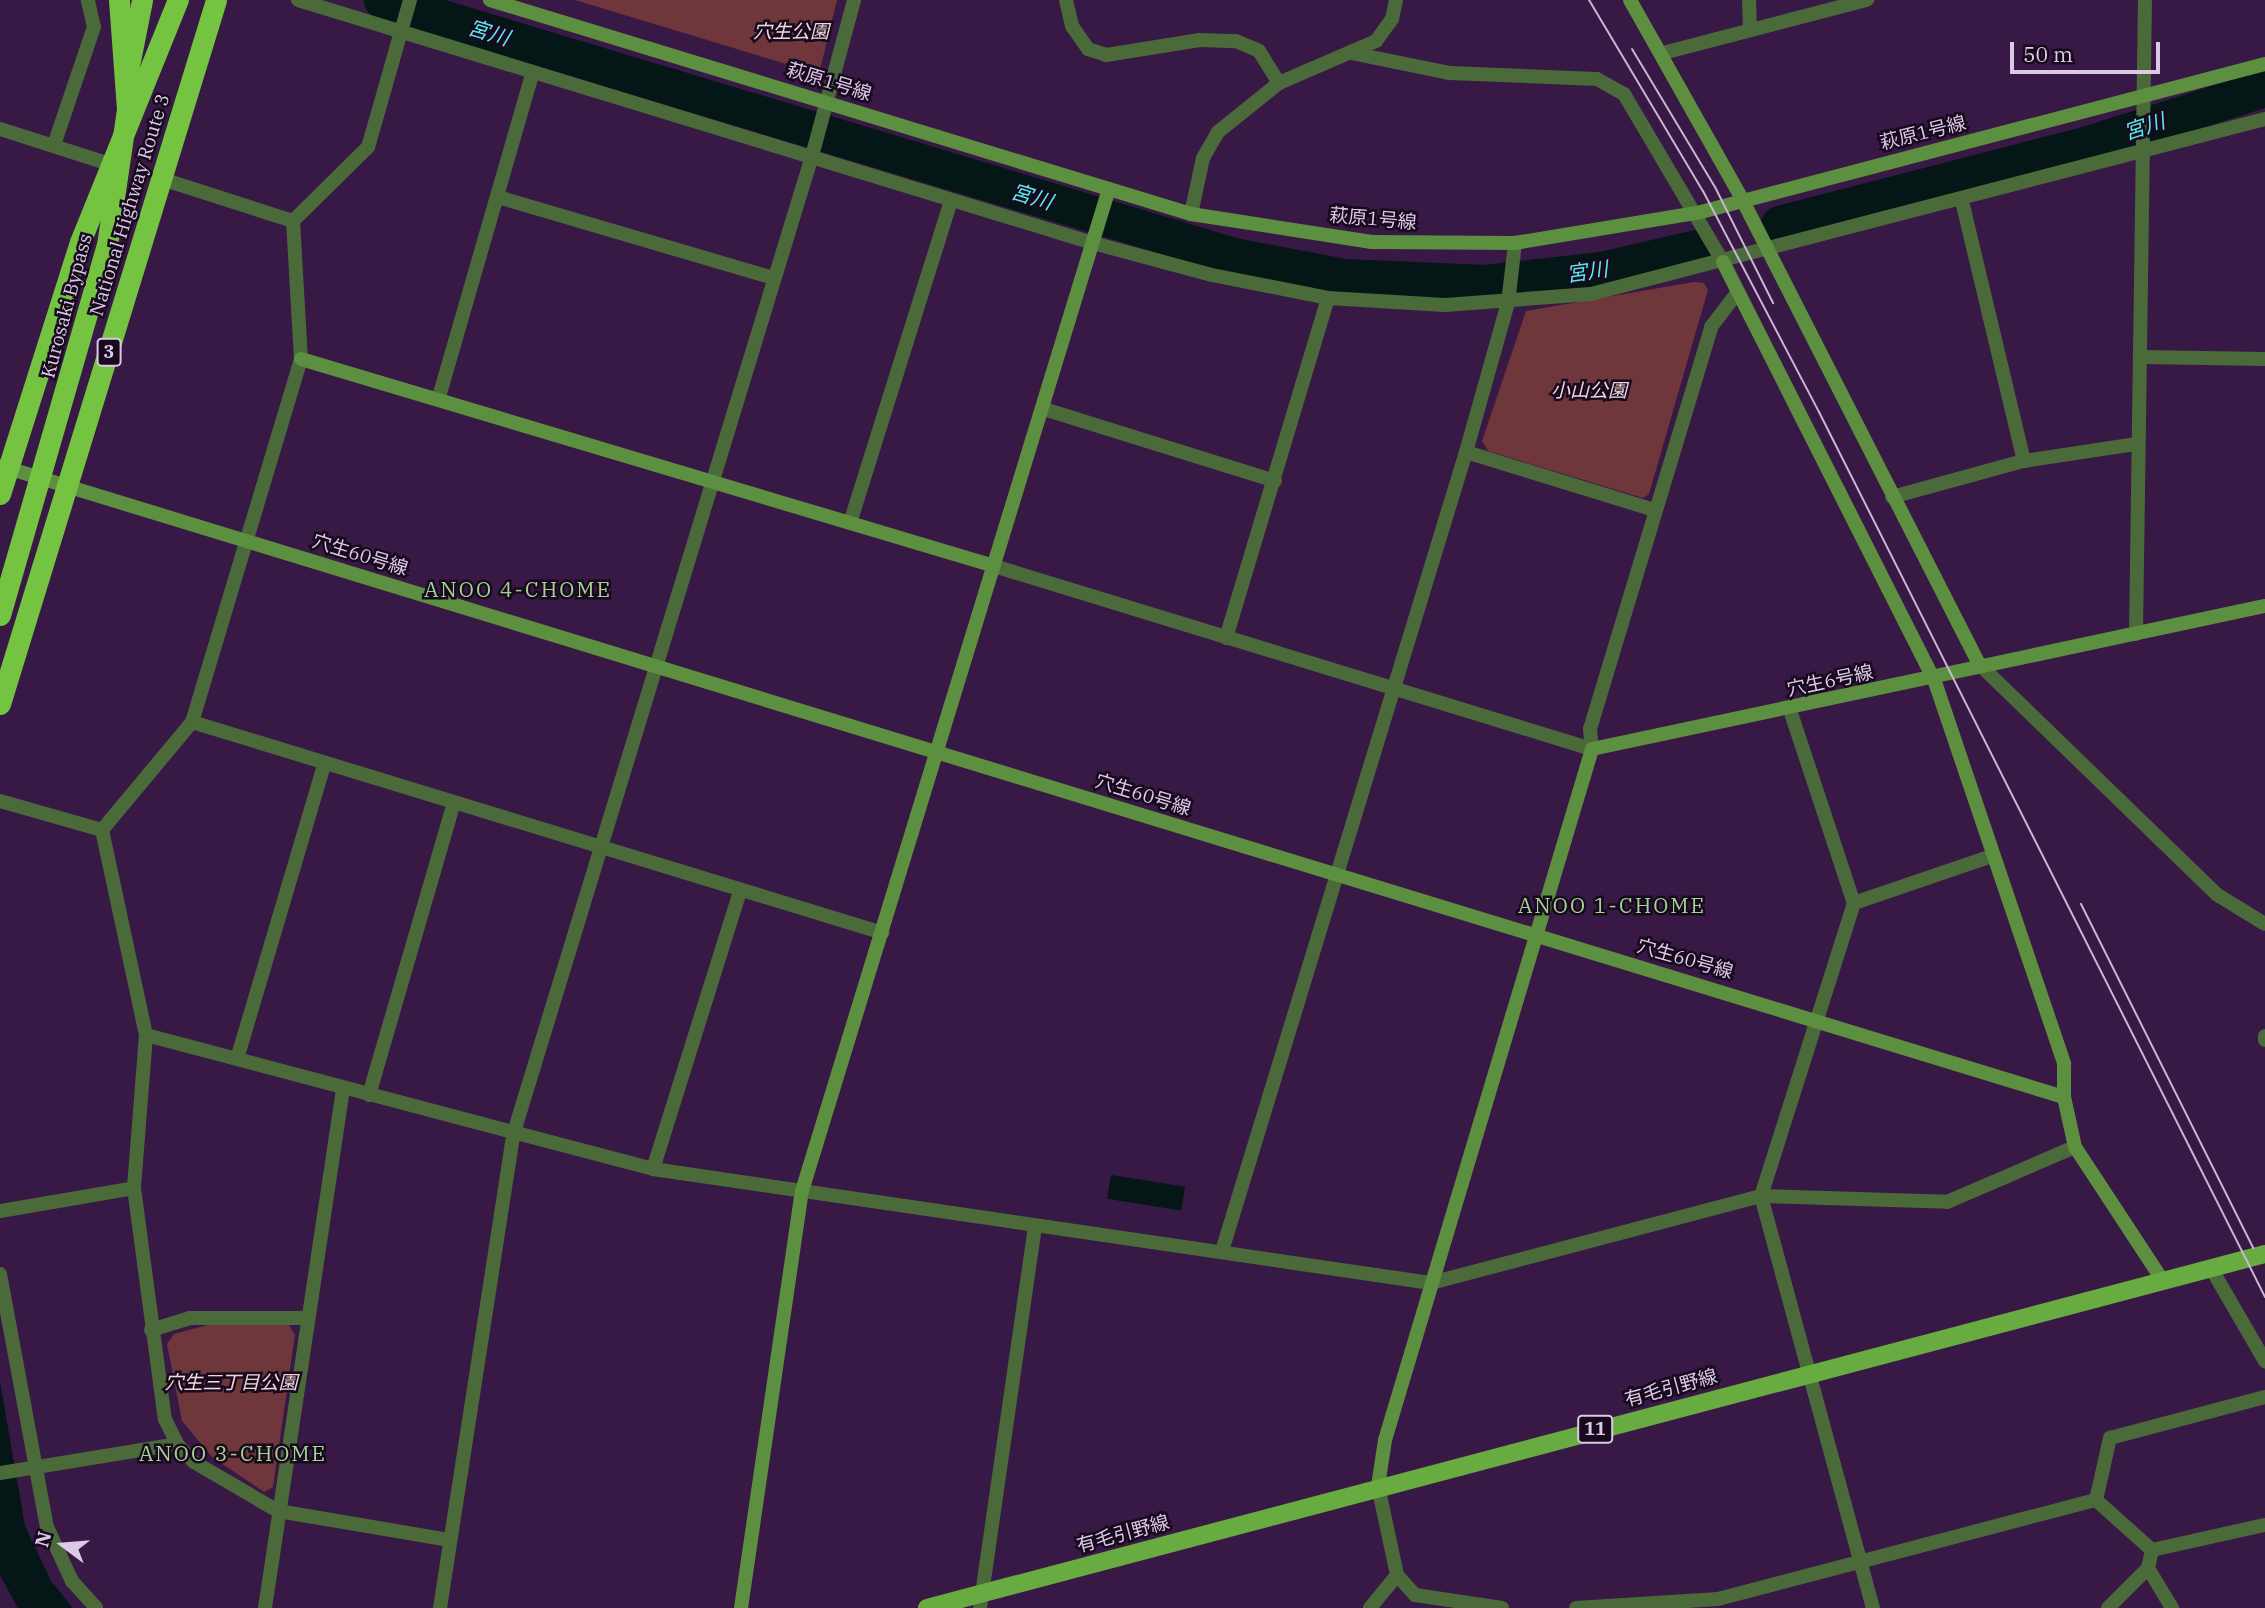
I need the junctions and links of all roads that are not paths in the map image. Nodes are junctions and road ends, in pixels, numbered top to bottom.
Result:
1 (88, 0) edge
2 (119, 0) edge
3 (142, 0) edge
4 (178, 0) edge
5 (216, 0) edge
6 (298, 0) edge
7 (410, 0) edge
8 (490, 0) edge
9 (854, 0) edge
10 (1066, 0) edge
11 (1396, 0) edge
12 (1630, 0) edge
13 (1749, 0) edge
14 (1867, 0) edge
15 (2146, 0) edge
16 (402, 27) junction
17 (1750, 30) junction
18 (1351, 53) junction
19 (1663, 53) junction
20 (2265, 64) edge
21 (533, 72) junction
22 (1279, 83) junction
23 (2143, 102) junction
24 (826, 107) junction
25 (2265, 119) edge
26 (0, 129) edge
27 (54, 145) junction
28 (2144, 148) junction
29 (813, 151) junction
30 (110, 164) junction
31 (163, 179) junction
32 (1108, 194) junction
33 (498, 197) junction
34 (1742, 199) junction
35 (951, 200) junction
36 (1962, 201) junction
37 (1697, 213) junction
38 (1191, 214) junction
39 (293, 221) junction
40 (1095, 239) junction
41 (1515, 243) junction
42 (1768, 250) junction
43 (1723, 262) junction
44 (774, 278) junction
45 (1737, 293) junction
46 (1328, 298) junction
47 (1508, 303) junction
48 (2142, 358) junction
49 (300, 359) junction
50 (2265, 359) edge
51 (439, 397) junction
52 (1044, 409) junction
53 (2137, 444) junction
54 (1466, 452) junction
55 (2024, 461) junction
56 (4, 467) edge
57 (1275, 481) junction
58 (710, 482) junction
59 (67, 486) junction
60 (0, 494) edge
61 (1892, 497) junction
62 (1656, 510) junction
63 (850, 523) junction
64 (246, 540) junction
65 (994, 566) junction
66 (2265, 606) edge
67 (0, 615) edge
68 (2136, 634) junction
69 (1226, 638) junction
70 (1979, 664) junction
71 (656, 667) junction
72 (1934, 679) junction
73 (1394, 688) junction
74 (0, 704) edge
75 (1790, 710) junction
76 (192, 722) junction
77 (1592, 749) junction
78 (937, 753) junction
79 (324, 766) junction
80 (0, 800) edge
81 (453, 806) junction
82 (102, 830) junction
83 (600, 850) junction
84 (1992, 856) junction
85 (1334, 872) junction
86 (740, 892) junction
87 (1854, 903) junction
88 (2265, 924) edge
89 (883, 933) junction
90 (1539, 937) junction
91 (1818, 1018) junction
92 (146, 1035) junction
93 (237, 1059) junction
94 (342, 1089) junction
95 (369, 1095) junction
96 (2064, 1097) junction
97 (514, 1132) junction
98 (2075, 1147) junction
99 (653, 1169) junction
100 (134, 1188) junction
101 (803, 1191) junction
102 (1761, 1196) junction
103 (0, 1210) edge
104 (1035, 1227) junction
105 (1222, 1251) junction
106 (2265, 1254) edge
107 (2211, 1268) junction
108 (0, 1274) edge
109 (2163, 1281) junction
110 (1431, 1283) junction
111 (308, 1318) junction
112 (151, 1330) junction
113 (2265, 1361) edge
114 (1809, 1374) junction
115 (2265, 1397) edge
116 (177, 1444) junction
117 (31, 1466) junction
118 (0, 1473) edge
119 (1378, 1486) junction
120 (2096, 1500) junction
121 (278, 1511) junction
122 (2265, 1525) edge
123 (449, 1539) junction
124 (2152, 1550) junction
125 (1858, 1562) junction
126 (2148, 1567) junction
127 (1397, 1575) junction
128 (981, 1601) edge
129 (96, 1608) edge
130 (265, 1608) edge
131 (440, 1608) edge
132 (741, 1608) edge
133 (926, 1608) edge
134 (1370, 1608) edge
135 (1502, 1608) edge
136 (1576, 1608) edge
137 (1873, 1608) edge
138 (2108, 1608) edge
139 (2172, 1608) edge

1 - 27 street
2 - 67 highway, Kurosaki Bypass / 3, bridge
3 - 30 highway
4 - 30 highway, National Highway Route 3
5 - 31 highway, National Highway Route 3 / 3
6 - 16 street
7 - 16 street
8 - 24 street, 萩原1号線
9 - 24 street
10 - 22 street
11 - 18 street
12 - 19 street
13 - 17 street
14 - 17 street
15 - 23 street
16 - 21 street
16 - 39 street
17 - 19 street
18 - 22 street
18 - 37 street
19 - 34 street
20 - 23 street, 萩原1号線
21 - 29 street
21 - 33 street
22 - 38 street
23 - 28 street
23 - 34 street, 萩原1号線
24 - 29 street
24 - 32 street, 萩原1号線
25 - 28 street
26 - 27 street
27 - 30 street
28 - 36 street
28 - 48 street
29 - 35 street
29 - 44 street
30 - 56 highway, National Highway Route 3
31 - 39 street
31 - 59 highway, National Highway Route 3 / 3
32 - 38 street, 萩原1号線
32 - 40 street
33 - 44 street
33 - 51 street
34 - 37 street, 萩原1号線
34 - 42 street
35 - 40 street
35 - 63 street
36 - 42 street
36 - 55 street
37 - 41 street, 萩原1号線
37 - 43 street
38 - 41 street, 萩原1号線
39 - 49 street
40 - 46 street
40 - 52 street
41 - 47 street
42 - 43 street
42 - 61 street
43 - 45 street
43 - 47 street
44 - 58 street
45 - 62 street
45 - 72 street
46 - 47 street
46 - 57 street
47 - 54 street
48 - 50 street
48 - 53 street
49 - 51 street
49 - 64 street
51 - 58 street
52 - 57 street
52 - 65 street
53 - 55 street
53 - 68 street
54 - 62 street
54 - 73 street
55 - 61 street
56 - 59 street, 穴生60号線
56 - 60 highway, National Highway Route 3
57 - 69 street
58 - 63 street
58 - 71 street
59 - 64 street, 穴生60号線
59 - 74 highway, National Highway Route 3 / 3
61 - 70 street
62 - 77 street
63 - 65 street
64 - 71 street, 穴生60号線
64 - 76 street
65 - 69 street
65 - 78 street
66 - 68 street, 穴生6号線
68 - 70 street, 穴生6号線
69 - 73 street
70 - 72 street, 穴生6号線
70 - 88 street
71 - 78 street, 穴生60号線
71 - 83 street
72 - 75 street, 穴生6号線
72 - 84 street
73 - 77 street
73 - 85 street
75 - 77 street, 穴生6号線
75 - 87 street
76 - 79 street
76 - 82 street
77 - 90 street
78 - 85 street, 穴生60号線
78 - 89 street
79 - 81 street
79 - 93 street
80 - 82 street
81 - 83 street
81 - 95 street
82 - 92 street
83 - 86 street
83 - 97 street
84 - 87 street
84 - 96 street
85 - 90 street, 穴生60号線
85 - 105 street
86 - 89 street
86 - 99 street
87 - 91 street
89 - 101 street
90 - 91 street, 穴生60号線
90 - 110 street
91 - 96 street, 穴生60号線
91 - 102 street
92 - 93 street
92 - 100 street
93 - 94 street
94 - 95 street
94 - 111 street
95 - 97 street
96 - 98 street
97 - 99 street
97 - 123 street
98 - 102 street
98 - 109 street
99 - 101 street
100 - 103 street
100 - 112 street
101 - 104 street
101 - 132 street
102 - 110 street
102 - 114 street
104 - 105 street
104 - 128 street
105 - 110 street
106 - 107 main road, 有毛引野線 / 11
107 - 109 main road, 有毛引野線 / 11
107 - 113 street
108 - 117 street
109 - 114 main road, 有毛引野線 / 11
110 - 119 street
111 - 112 street
111 - 121 street
112 - 116 street
114 - 119 main road, 有毛引野線 / 11
114 - 125 street
115 - 120 street
116 - 117 street
116 - 121 street
117 - 118 street
117 - 129 street
119 - 127 street
119 - 128 main road, 有毛引野線 / 11
120 - 124 street
120 - 125 street
121 - 123 street
121 - 130 street
122 - 124 street
123 - 131 street
124 - 126 street
125 - 136 street
125 - 137 street
126 - 138 street
126 - 139 street
127 - 134 street
127 - 135 street
128 - 133 main road, 有毛引野線 / 11

